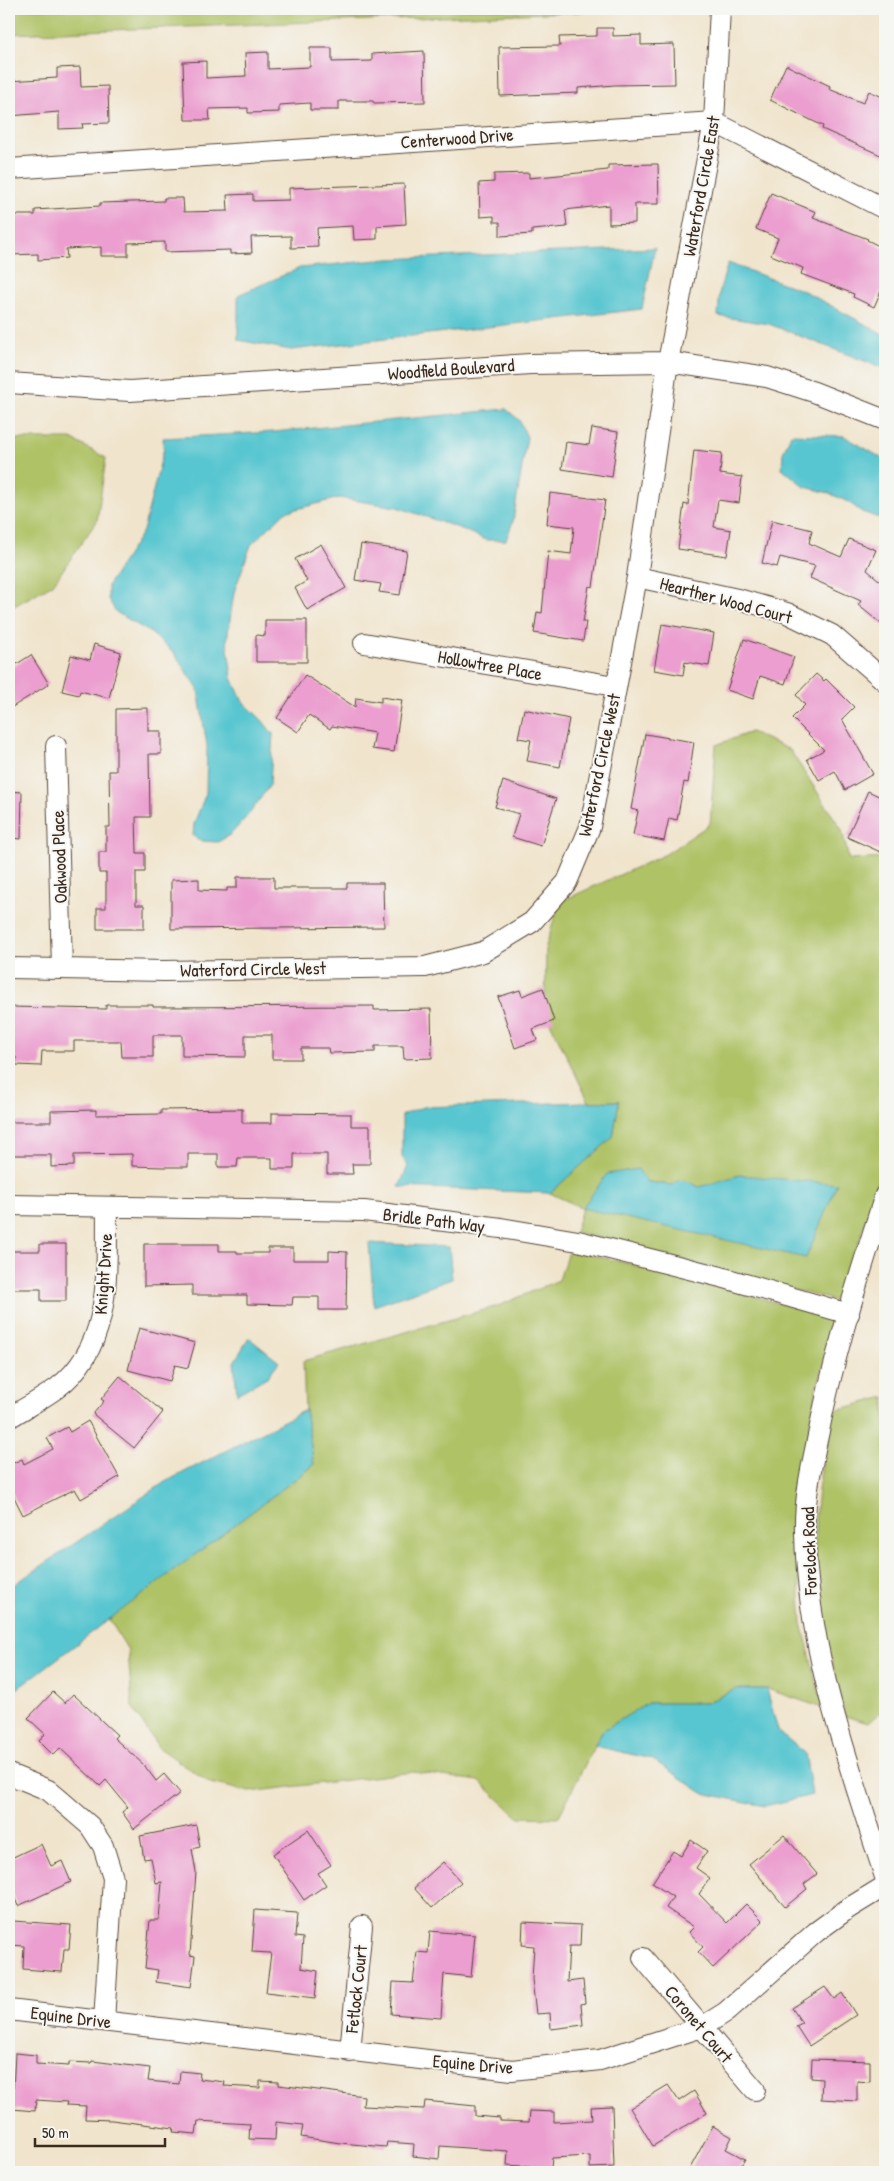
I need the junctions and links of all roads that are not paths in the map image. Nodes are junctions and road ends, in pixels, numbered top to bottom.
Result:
1 (720, 9) edge
2 (714, 122) junction
3 (9, 169) edge
4 (885, 208) edge
5 (668, 362) junction
6 (9, 383) edge
7 (885, 420) edge
8 (636, 577) junction
9 (364, 643) dead end
10 (885, 681) edge
11 (615, 686) junction
12 (56, 746) dead end
13 (9, 968) edge
14 (62, 968) junction
15 (885, 1195) edge
16 (9, 1205) edge
17 (107, 1208) junction
18 (849, 1314) junction
19 (9, 1418) edge
20 (9, 1774) edge
21 (885, 1877) edge
22 (885, 1886) edge
23 (362, 1926) dead end
24 (643, 1958) dead end
25 (9, 2010) edge
26 (104, 2020) junction
27 (702, 2027) junction
28 (350, 2052) junction
29 (755, 2090) dead end

1 - 2 street, Waterford Circle East
2 - 3 street, Centerwood Drive
2 - 4 street
2 - 5 street, Waterford Circle East
5 - 6 street, Woodfield Boulevard
5 - 7 street, Woodfield Boulevard
5 - 8 street, Waterford Circle West
8 - 10 street, Hearther Wood Court
8 - 11 street, Waterford Circle West
9 - 11 street, Hollowtree Place
11 - 14 street, Waterford Circle West
12 - 14 street, Oakwood Place
13 - 14 street, Waterford Circle West
15 - 18 street, Forelock Road
16 - 17 street, Bridle Path Way
17 - 18 street, Bridle Path Way
17 - 19 street, Knight Drive
18 - 21 street, Forelock Road
20 - 26 street
22 - 27 street, Equine Drive
23 - 28 street, Fetlock Court
24 - 27 street, Coronet Court
25 - 26 street, Equine Drive
26 - 28 street, Equine Drive
27 - 28 street, Equine Drive
27 - 29 street, Coronet Court

